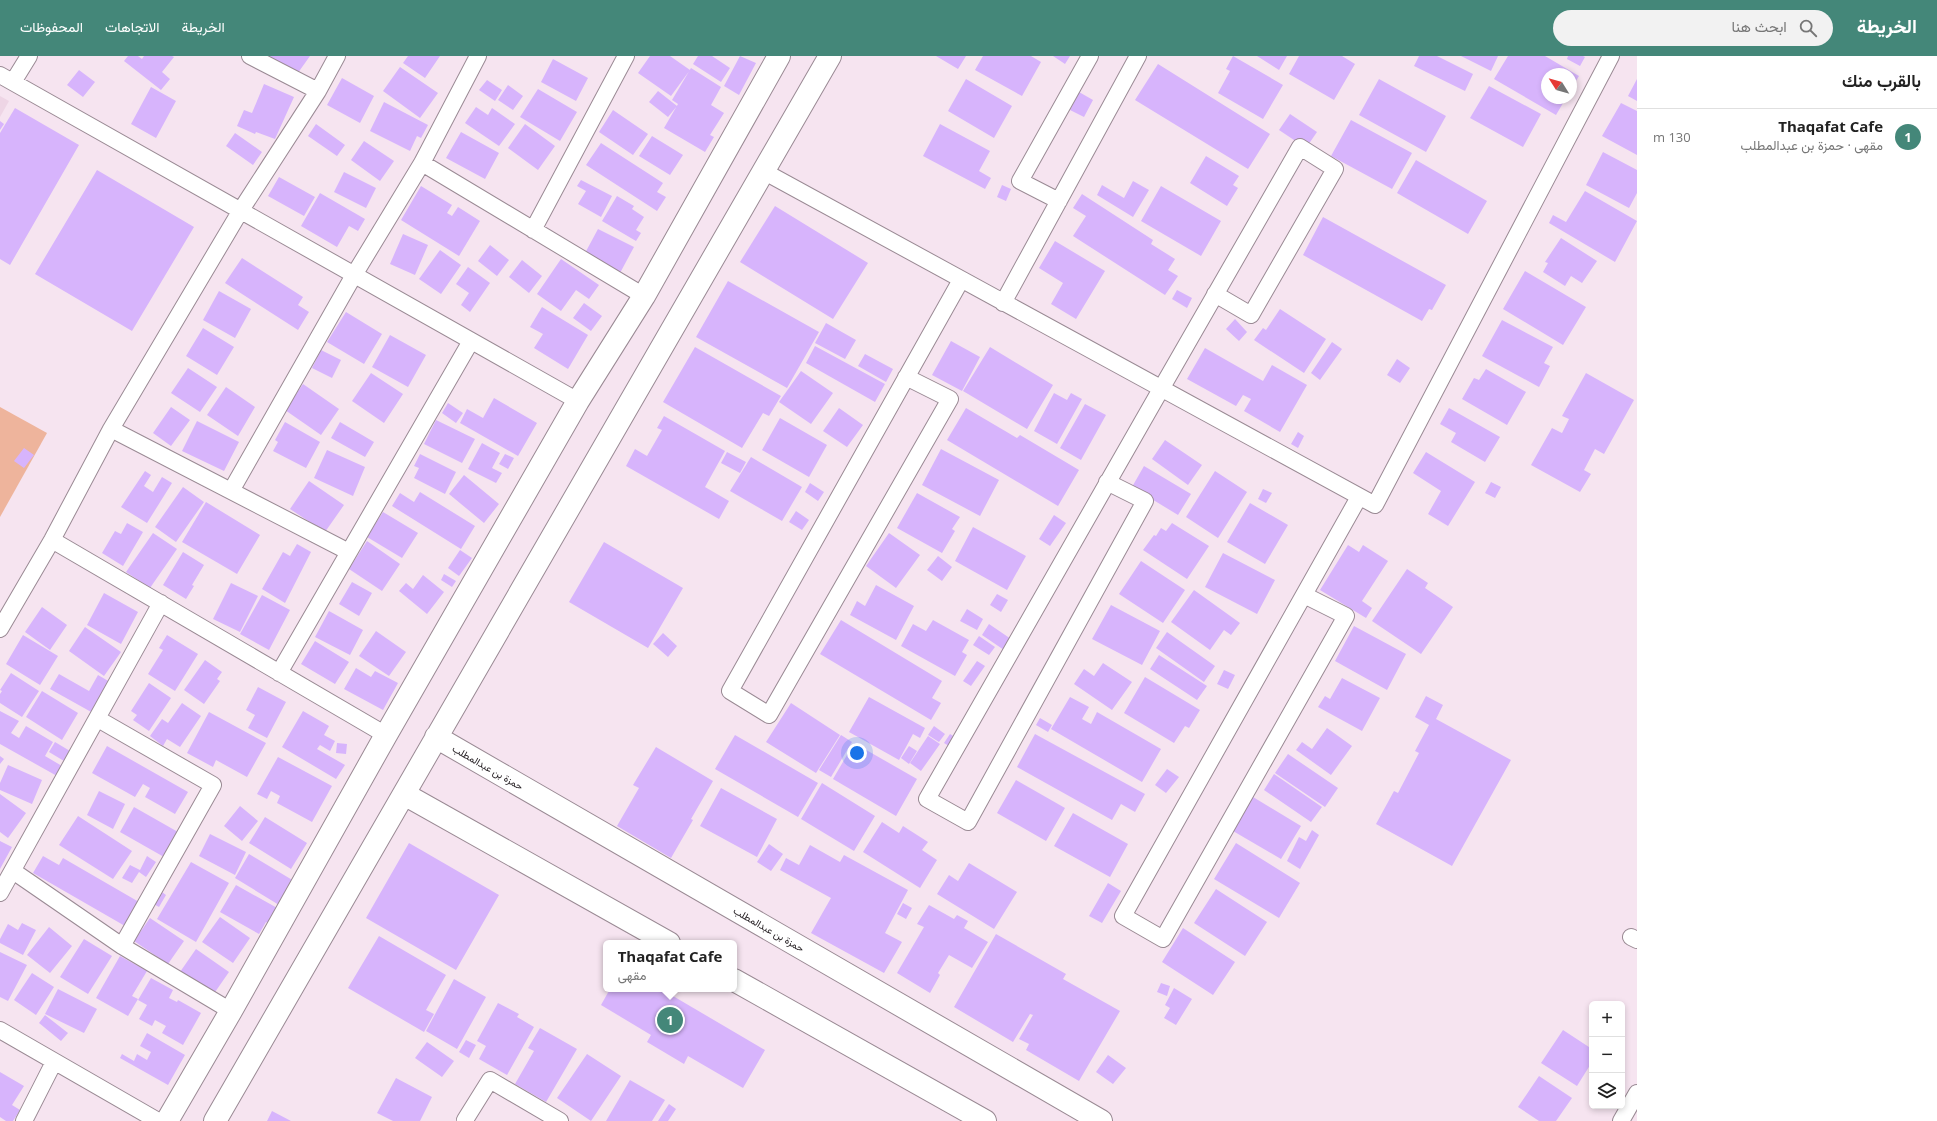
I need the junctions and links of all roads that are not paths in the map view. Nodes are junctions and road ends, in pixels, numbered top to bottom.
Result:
1 (29, 56) edge
2 (250, 56) edge
3 (337, 56) edge
4 (478, 56) edge
5 (626, 56) edge
6 (779, 56) edge
7 (830, 56) edge
8 (1090, 56) edge
9 (1138, 56) edge
10 (1611, 56) edge
11 (7, 78) edge
12 (318, 91) junction
13 (422, 163) junction
14 (763, 171) junction
15 (1059, 201) junction
16 (241, 210) junction
17 (533, 230) junction
18 (354, 275) junction
19 (962, 280) junction
20 (1215, 294) junction
21 (644, 296) junction
22 (1003, 303) junction
23 (471, 341) junction
24 (906, 377) junction
25 (1161, 388) junction
26 (578, 401) junction
27 (111, 429) junction
28 (1107, 482) junction
29 (231, 491) junction
30 (1359, 497) junction
31 (52, 540) junction
32 (349, 552) junction
33 (1304, 595) junction
34 (160, 603) junction
35 (0, 629) edge
36 (279, 673) junction
37 (98, 719) junction
38 (386, 735) junction
39 (436, 737) junction
40 (404, 794) junction
41 (13, 870) junction
42 (0, 893) edge
43 (664, 940) edge
44 (122, 946) junction
45 (737, 982) edge
46 (231, 1011) junction
47 (0, 1030) edge
48 (54, 1062) junction
49 (1637, 1093) edge
50 (24, 1121) edge
51 (158, 1121) edge
52 (167, 1121) edge
53 (215, 1121) edge
54 (466, 1121) edge
55 (560, 1121) edge
56 (985, 1121) edge
57 (1101, 1121) edge
58 (1621, 1121) edge

1 - 11 street
2 - 12 street
3 - 12 street
4 - 13 street
5 - 17 street
6 - 21 street
7 - 14 street
8 - 15 street
9 - 15 street
10 - 30 street
11 - 16 street
12 - 16 street
13 - 17 street
13 - 18 street
14 - 19 street
14 - 39 street
15 - 22 street
16 - 18 street
16 - 27 street
17 - 21 street
18 - 23 street
18 - 29 street
19 - 22 street
19 - 24 street
20 - 20 street
20 - 25 street
21 - 26 street
22 - 25 street
23 - 26 street
23 - 32 street
24 - 24 street
25 - 28 street
25 - 30 street
26 - 38 street
27 - 29 street
27 - 31 street
28 - 28 street
29 - 32 street
30 - 33 street
31 - 34 street
31 - 35 street
32 - 36 street
33 - 33 street
34 - 36 street
34 - 37 street
36 - 38 street
37 - 41 street
37 - 44 street
38 - 46 street
39 - 40 street
39 - 57 street, حمزة بن عبدالمطلب
40 - 43 street
40 - 53 street
41 - 42 street
41 - 44 street
44 - 46 street
45 - 56 street
46 - 52 street
47 - 48 street
48 - 50 street
48 - 51 street
49 - 58 street
54 - 55 street

